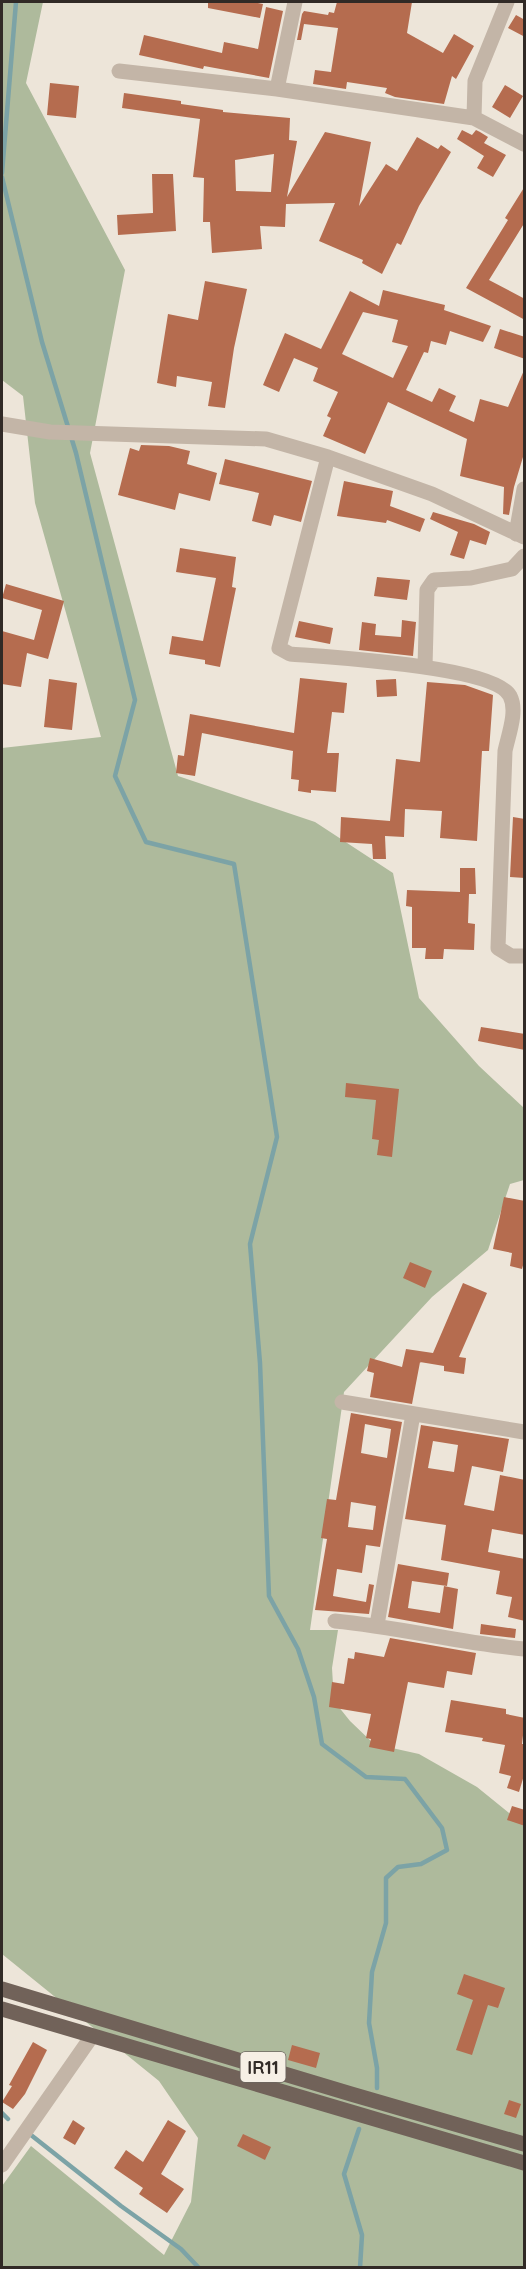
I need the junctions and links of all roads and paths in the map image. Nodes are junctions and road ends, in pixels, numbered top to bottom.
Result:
1 (295, 2) edge
2 (507, 2) edge
3 (119, 71) dead end
4 (277, 89) junction
5 (474, 118) junction
6 (525, 144) edge
7 (2, 424) edge
8 (328, 457) junction
9 (525, 489) edge
10 (520, 535) edge
11 (525, 556) edge
12 (425, 667) junction
13 (525, 956) edge
14 (342, 1402) dead end
15 (413, 1414) junction
16 (525, 1432) edge
17 (335, 1621) dead end
18 (377, 1625) junction
19 (525, 1649) edge
20 (2, 1989) edge
21 (2, 2009) edge
22 (92, 2036) junction
23 (525, 2144) edge
24 (525, 2163) edge
25 (2, 2165) edge

1 - 4 street
2 - 5 street
3 - 4 street
4 - 5 street
5 - 6 street
7 - 8 street
8 - 10 street
8 - 12 street
9 - 10 street
11 - 12 street
12 - 13 street
14 - 15 street
15 - 16 street
15 - 18 street
17 - 18 street
18 - 19 street
20 - 23 main road, IR11
21 - 22 main road, IR11
22 - 24 main road, IR11
22 - 25 street

